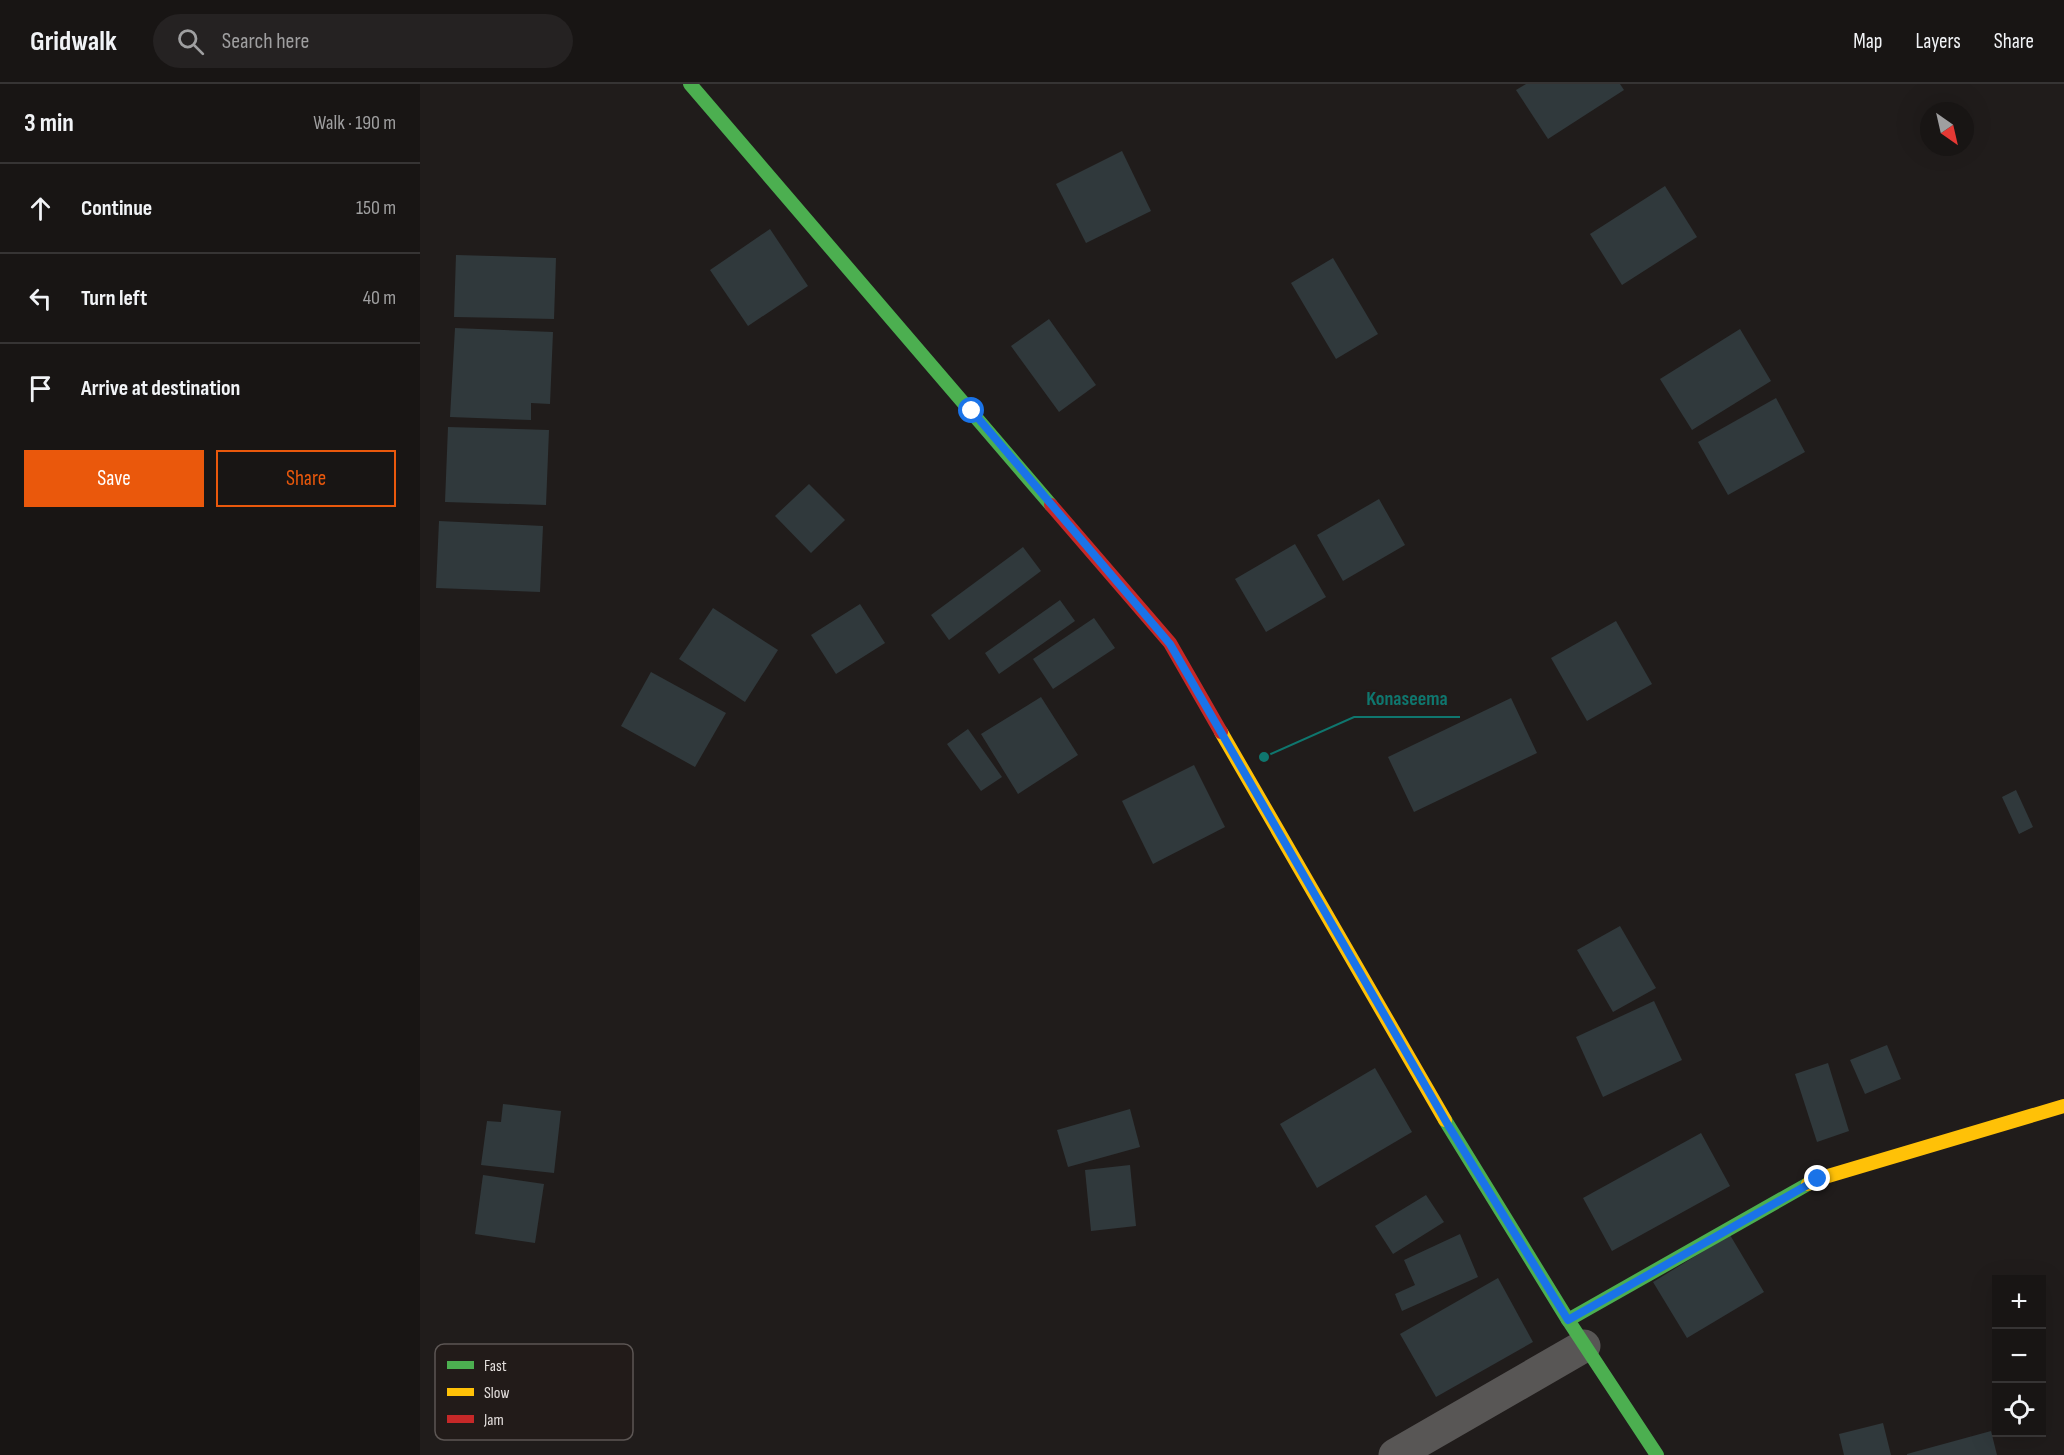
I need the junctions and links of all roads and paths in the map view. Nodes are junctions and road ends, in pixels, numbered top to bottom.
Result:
1 (690, 84) edge
2 (2064, 1107) edge
3 (1576, 1333) junction
4 (1395, 1455) edge
5 (1657, 1455) edge

1 - 3 main road
2 - 3 main road
3 - 4 street
3 - 5 main road

